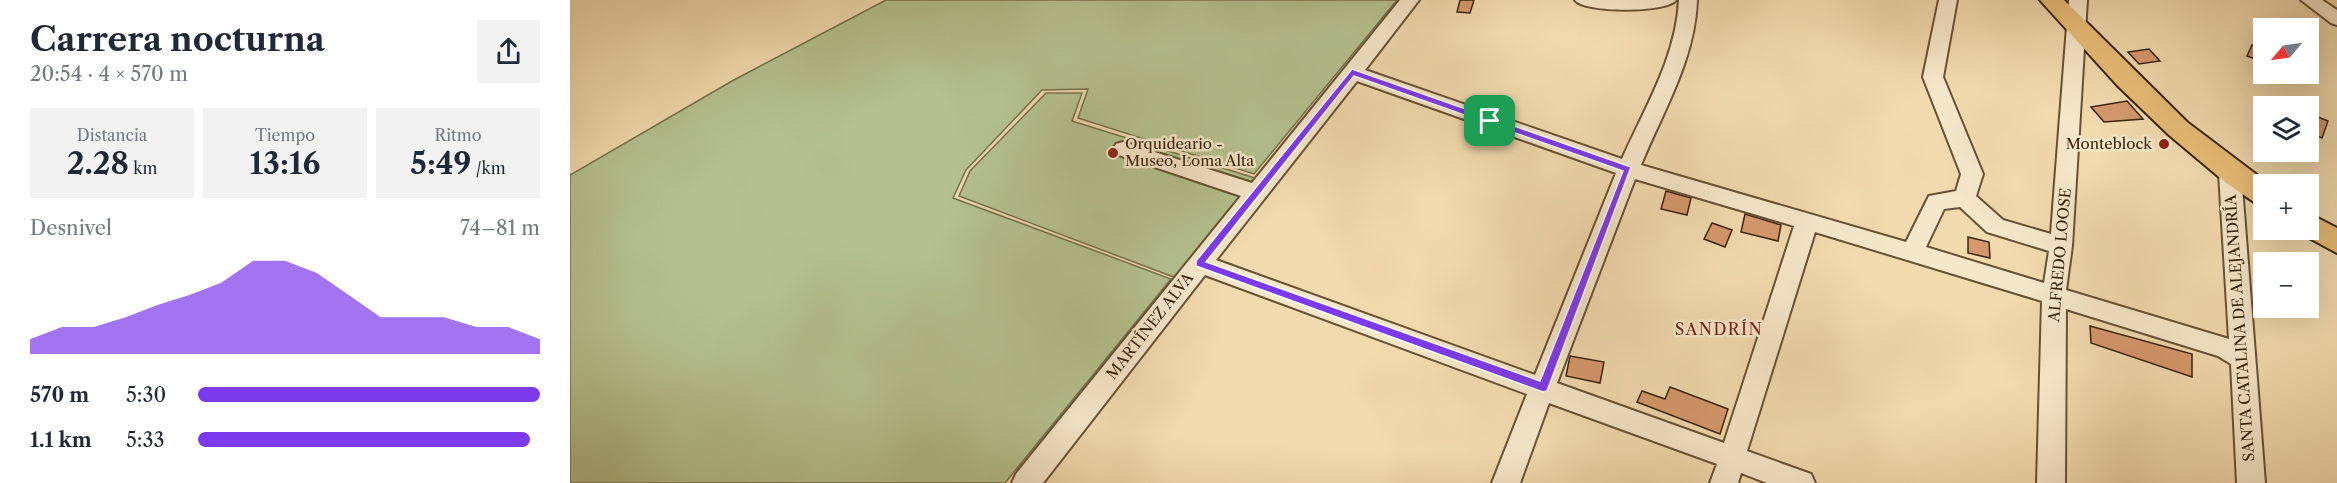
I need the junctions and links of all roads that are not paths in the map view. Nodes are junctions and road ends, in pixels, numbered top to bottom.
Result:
1 (1410, 0) edge
2 (1584, 0) edge
3 (1667, 0) edge
4 (1688, 0) edge
5 (1948, 0) edge
6 (2051, 0) edge
7 (2078, 0) edge
8 (2310, 0) edge
9 (2337, 19) edge
10 (2077, 28) junction
11 (1352, 72) junction
12 (1123, 149) dead end
13 (1628, 169) junction
14 (2230, 173) junction
15 (2253, 188) edge
16 (1256, 193) junction
17 (1964, 198) junction
18 (1807, 221) junction
19 (2319, 231) edge
20 (2337, 242) edge
21 (2061, 246) junction
22 (1912, 252) junction
23 (1200, 264) junction
24 (2054, 295) junction
25 (2243, 359) junction
26 (1543, 387) junction
27 (1731, 457) junction
28 (1026, 483) edge
29 (1506, 483) edge
30 (1724, 483) edge
31 (1801, 483) edge
32 (2051, 483) edge
33 (2251, 483) edge

1 - 11 street, MARTÍNEZ ALVA
2 - 3 street
4 - 13 street
5 - 17 street
6 - 10 main road
7 - 10 street, ALFREDO LOOSE
8 - 9 street
10 - 14 main road
10 - 21 street, ALFREDO LOOSE
11 - 13 street
11 - 16 street, MARTÍNEZ ALVA
12 - 16 street
13 - 18 street
13 - 26 street
14 - 15 main road
14 - 25 street, SANTA CATALINA DE ALEJANDRÍA
16 - 23 street, MARTÍNEZ ALVA
17 - 21 street
17 - 22 street
18 - 22 street
18 - 27 street
19 - 20 main road
21 - 24 street, ALFREDO LOOSE
22 - 24 street
23 - 26 street
23 - 28 street, MARTÍNEZ ALVA
24 - 25 street
24 - 32 street, ALFREDO LOOSE
25 - 33 street, SANTA CATALINA DE ALEJANDRÍA
26 - 27 street
26 - 29 street
27 - 30 street
27 - 31 street

